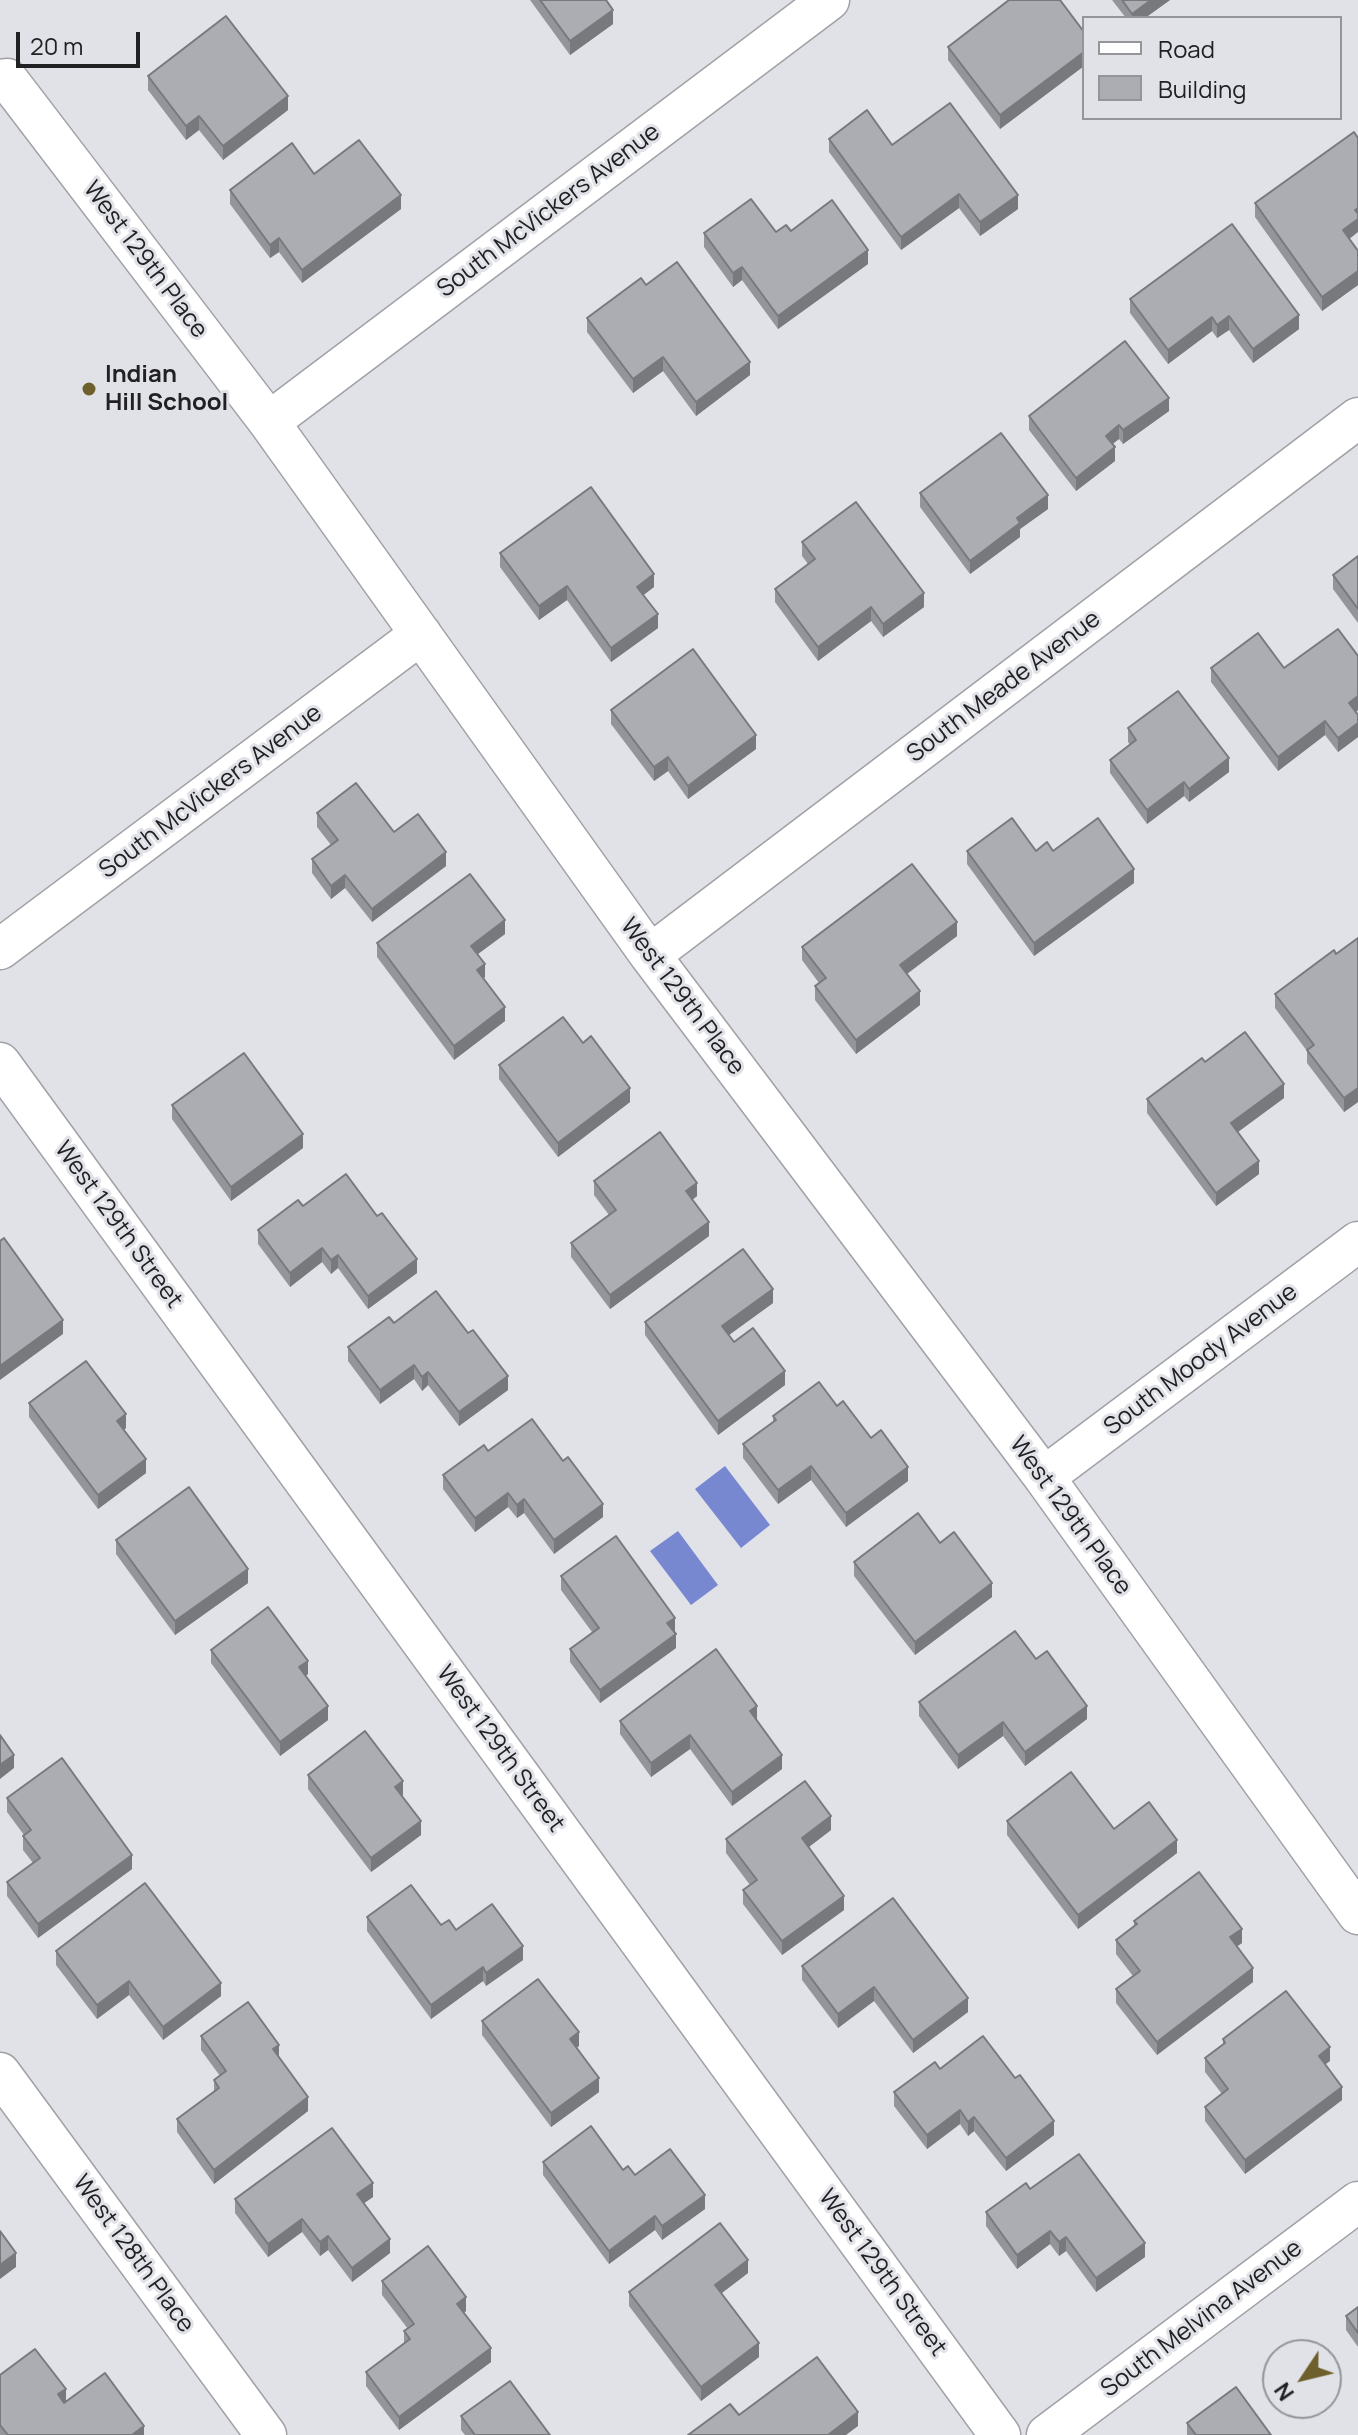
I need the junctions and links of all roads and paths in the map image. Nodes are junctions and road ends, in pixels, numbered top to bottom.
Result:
1 (829, 0) edge
2 (3, 80) edge
3 (1358, 418) edge
4 (269, 422) junction
5 (421, 634) junction
6 (0, 949) edge
7 (650, 955) junction
8 (0, 1063) edge
9 (1358, 1242) edge
10 (1044, 1477) junction
11 (1358, 1914) edge
12 (0, 2073) edge
13 (1358, 2202) edge
14 (266, 2435) edge
15 (1000, 2435) edge
16 (1047, 2435) edge

1 - 4 street, South McVickers Avenue
2 - 4 street, West 129th Place
3 - 7 street, South Meade Avenue
4 - 5 street, West 129th Place
5 - 6 street, South McVickers Avenue
5 - 7 street, West 129th Place
7 - 10 street, West 129th Place
8 - 15 street, West 129th Street
9 - 10 street, South Moody Avenue
10 - 11 street, West 129th Place
12 - 14 street, West 128th Place
13 - 16 street, South Melvina Avenue

